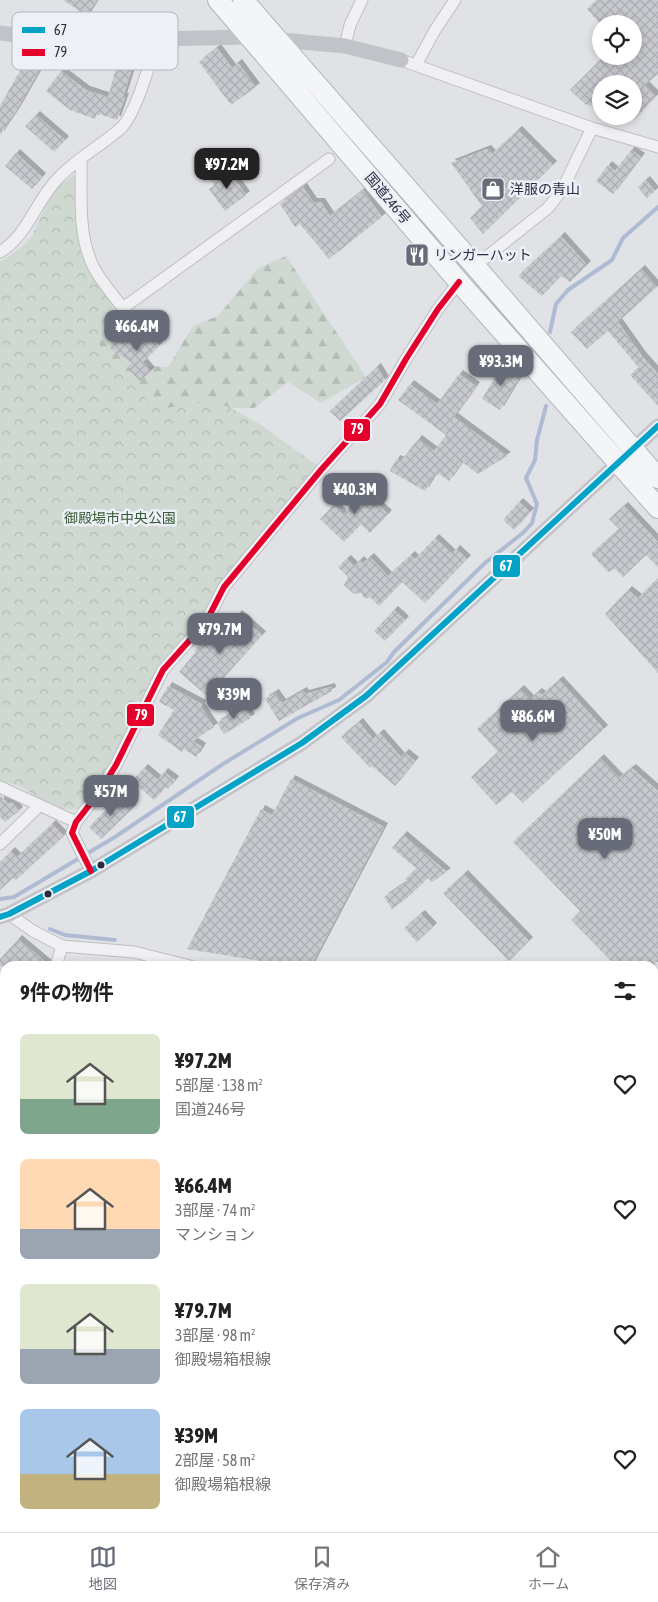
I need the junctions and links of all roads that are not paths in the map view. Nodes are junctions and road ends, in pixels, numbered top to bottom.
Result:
1 (218, 0) edge
2 (243, 0) edge
3 (362, 0) edge
4 (455, 0) edge
5 (250, 37) junction
6 (178, 38) edge
7 (276, 39) junction
8 (345, 46) junction
9 (401, 60) joint
10 (416, 65) junction
11 (147, 70) edge
12 (592, 128) junction
13 (658, 147) edge
14 (81, 159) junction
15 (329, 159) dead end
16 (0, 252) edge
17 (475, 266) junction
18 (459, 282) junction
19 (658, 426) edge
20 (633, 450) junction
21 (618, 464) junction
22 (658, 478) edge
23 (658, 508) edge
24 (0, 787) edge
25 (39, 806) junction
26 (76, 822) junction
27 (0, 844) edge
28 (91, 871) junction
29 (4, 916) edge
30 (62, 946) junction
31 (58, 961) edge
32 (170, 961) edge

1 - 5 highway, 国道246号
2 - 7 highway, 国道246号
3 - 8 street
4 - 10 street
5 - 6 main road
5 - 7 main road
5 - 18 highway, 国道246号
7 - 8 main road
7 - 17 highway, 国道246号
8 - 9 main road
9 - 10 street
10 - 12 street
11 - 14 street
12 - 13 street
12 - 17 street
14 - 15 street
14 - 16 street
17 - 20 highway, 国道246号
18 - 21 highway, 国道246号
18 - 26 street
19 - 20 main road
20 - 21 main road
20 - 22 highway, 国道246号
21 - 23 highway, 国道246号
21 - 28 main road
24 - 25 street
25 - 26 street
25 - 27 street
26 - 28 street
28 - 29 main road
29 - 30 street
30 - 31 street
30 - 32 street

